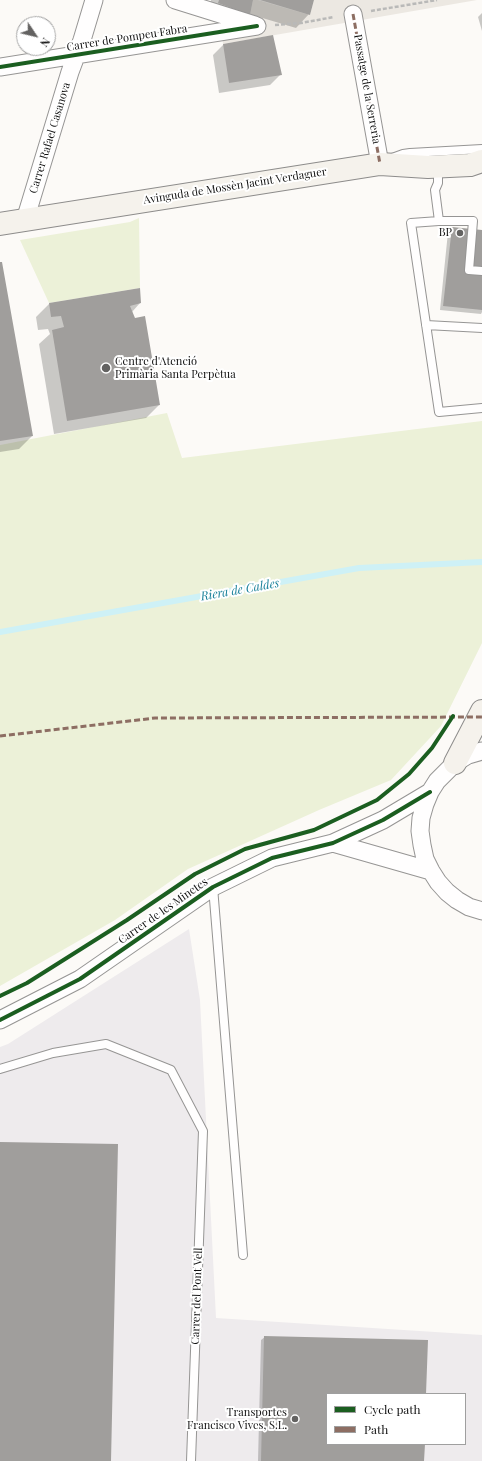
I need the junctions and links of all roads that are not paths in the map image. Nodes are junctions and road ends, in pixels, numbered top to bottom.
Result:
1 (94, 0) edge
2 (174, 0) edge
3 (354, 14) dead end
4 (76, 56) junction
5 (0, 67) edge
6 (479, 162) edge
7 (380, 164) junction
8 (438, 166) junction
9 (25, 220) junction
10 (439, 221) junction
11 (0, 224) edge
12 (482, 272) edge
13 (426, 325) junction
14 (482, 328) edge
15 (482, 408) edge
16 (482, 711) edge
17 (482, 751) edge
18 (455, 763) junction
19 (430, 792) junction
20 (333, 843) junction
21 (431, 871) junction
22 (213, 887) junction
23 (482, 911) edge
24 (0, 1020) edge
25 (0, 1070) edge
26 (243, 1254) dead end
27 (190, 1461) edge

1 - 4 street, Carrer Rafael Casanova
2 - 4 street, Carrer de Pompeu Fabra
3 - 7 street, Passatge de la Serreria
4 - 5 street, Carrer de Pompeu Fabra
4 - 9 street, Carrer Rafael Casanova
6 - 7 lane
6 - 8 main road, Avinguda de Mossèn Jacint Verdaguer
7 - 8 main road, Avinguda de Mossèn Jacint Verdaguer
7 - 9 main road, Avinguda de Mossèn Jacint Verdaguer
8 - 10 lane
9 - 11 main road, Avinguda de Mossèn Jacint Verdaguer
10 - 12 lane
10 - 13 lane
13 - 14 lane
13 - 15 lane
16 - 18 main road
17 - 18 street
18 - 19 street
19 - 20 street, Carrer de les Minetes
19 - 21 street
20 - 21 street, Carrer de les Minetes
20 - 22 street, Carrer de les Minetes
21 - 23 street
22 - 24 street, Carrer de les Minetes
22 - 26 lane
25 - 27 lane, Carrer del Pont Vell

